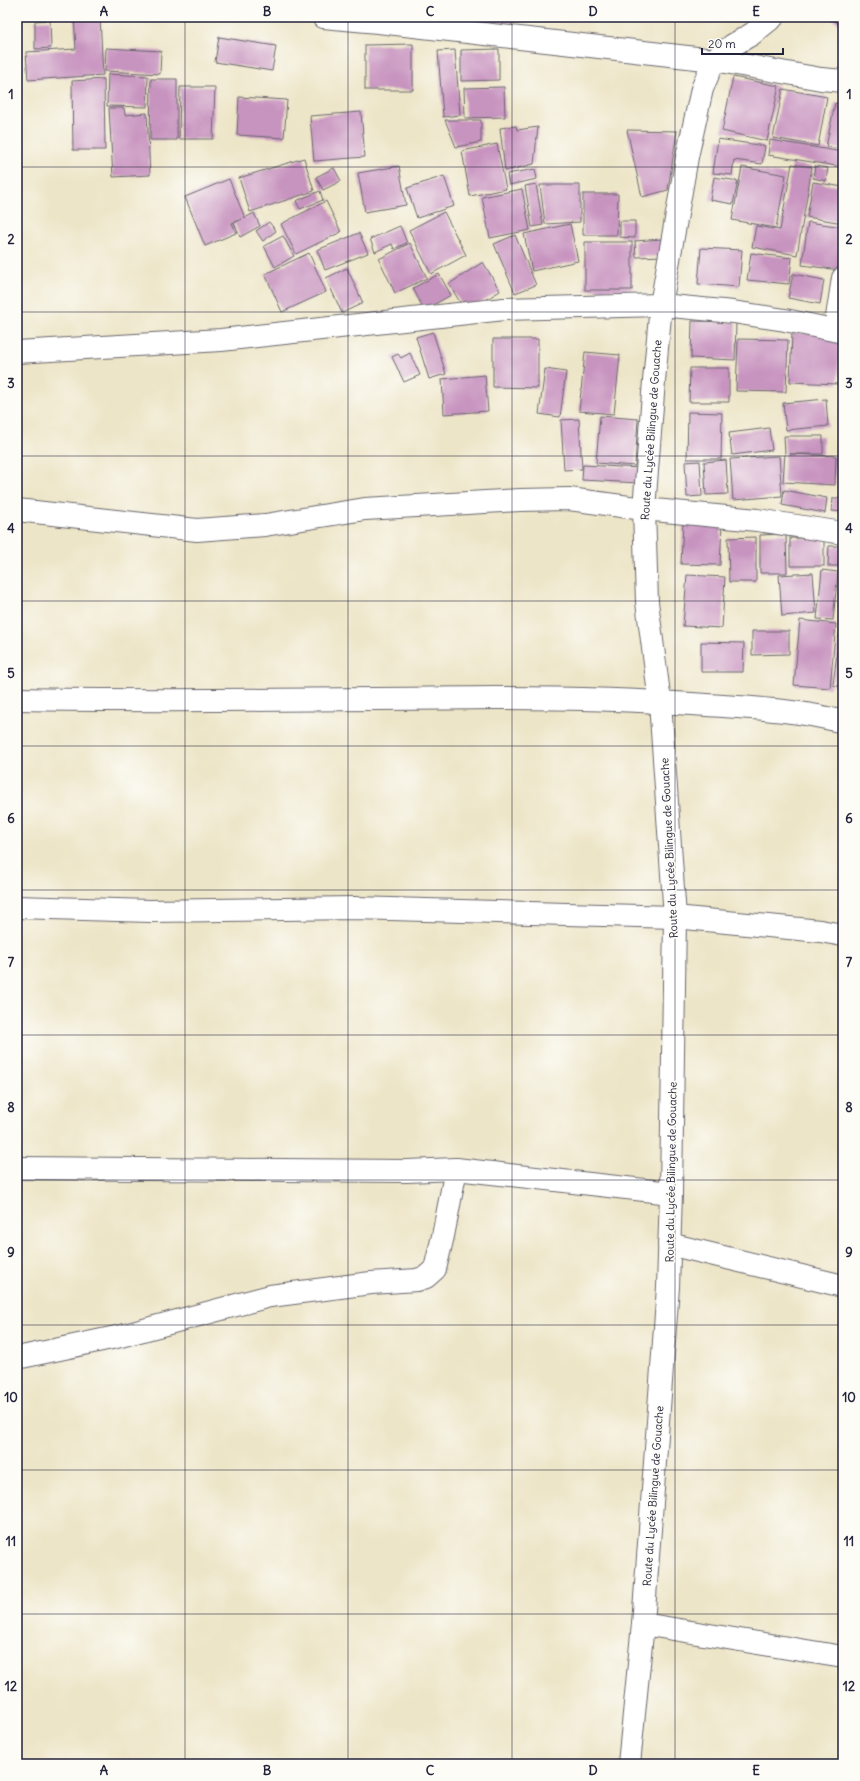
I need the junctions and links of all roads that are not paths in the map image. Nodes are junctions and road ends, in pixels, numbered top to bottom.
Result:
1 (323, 17) edge
2 (773, 17) edge
3 (714, 60) junction
4 (843, 81) edge
5 (843, 278) edge
6 (661, 305) junction
7 (839, 331) edge
8 (17, 352) edge
9 (644, 509) junction
10 (17, 510) edge
11 (843, 533) edge
12 (17, 699) edge
13 (660, 702) junction
14 (843, 722) edge
15 (17, 907) edge
16 (675, 917) junction
17 (843, 935) edge
18 (17, 1168) edge
19 (456, 1169) junction
20 (671, 1193) junction
21 (669, 1244) junction
22 (843, 1286) edge
23 (17, 1358) edge
24 (643, 1624) junction
25 (843, 1657) edge
26 (629, 1764) edge

1 - 3 street
2 - 3 street, Route du Lycée Bilingue de Gouache
3 - 4 street
3 - 6 street, Route du Lycée Bilingue de Gouache
5 - 7 street
6 - 7 street
6 - 8 street
6 - 9 street, Route du Lycée Bilingue de Gouache
9 - 10 street
9 - 11 street
9 - 13 street, Route du Lycée Bilingue de Gouache
12 - 13 street
13 - 14 street
13 - 16 street, Route du Lycée Bilingue de Gouache
15 - 16 street
16 - 17 street
16 - 20 street, Route du Lycée Bilingue de Gouache
18 - 19 street
19 - 20 street
19 - 23 street
20 - 21 street, Route du Lycée Bilingue de Gouache
21 - 22 street
21 - 24 street, Route du Lycée Bilingue de Gouache
24 - 25 street
24 - 26 street, Route du Lycée Bilingue de Gouache

